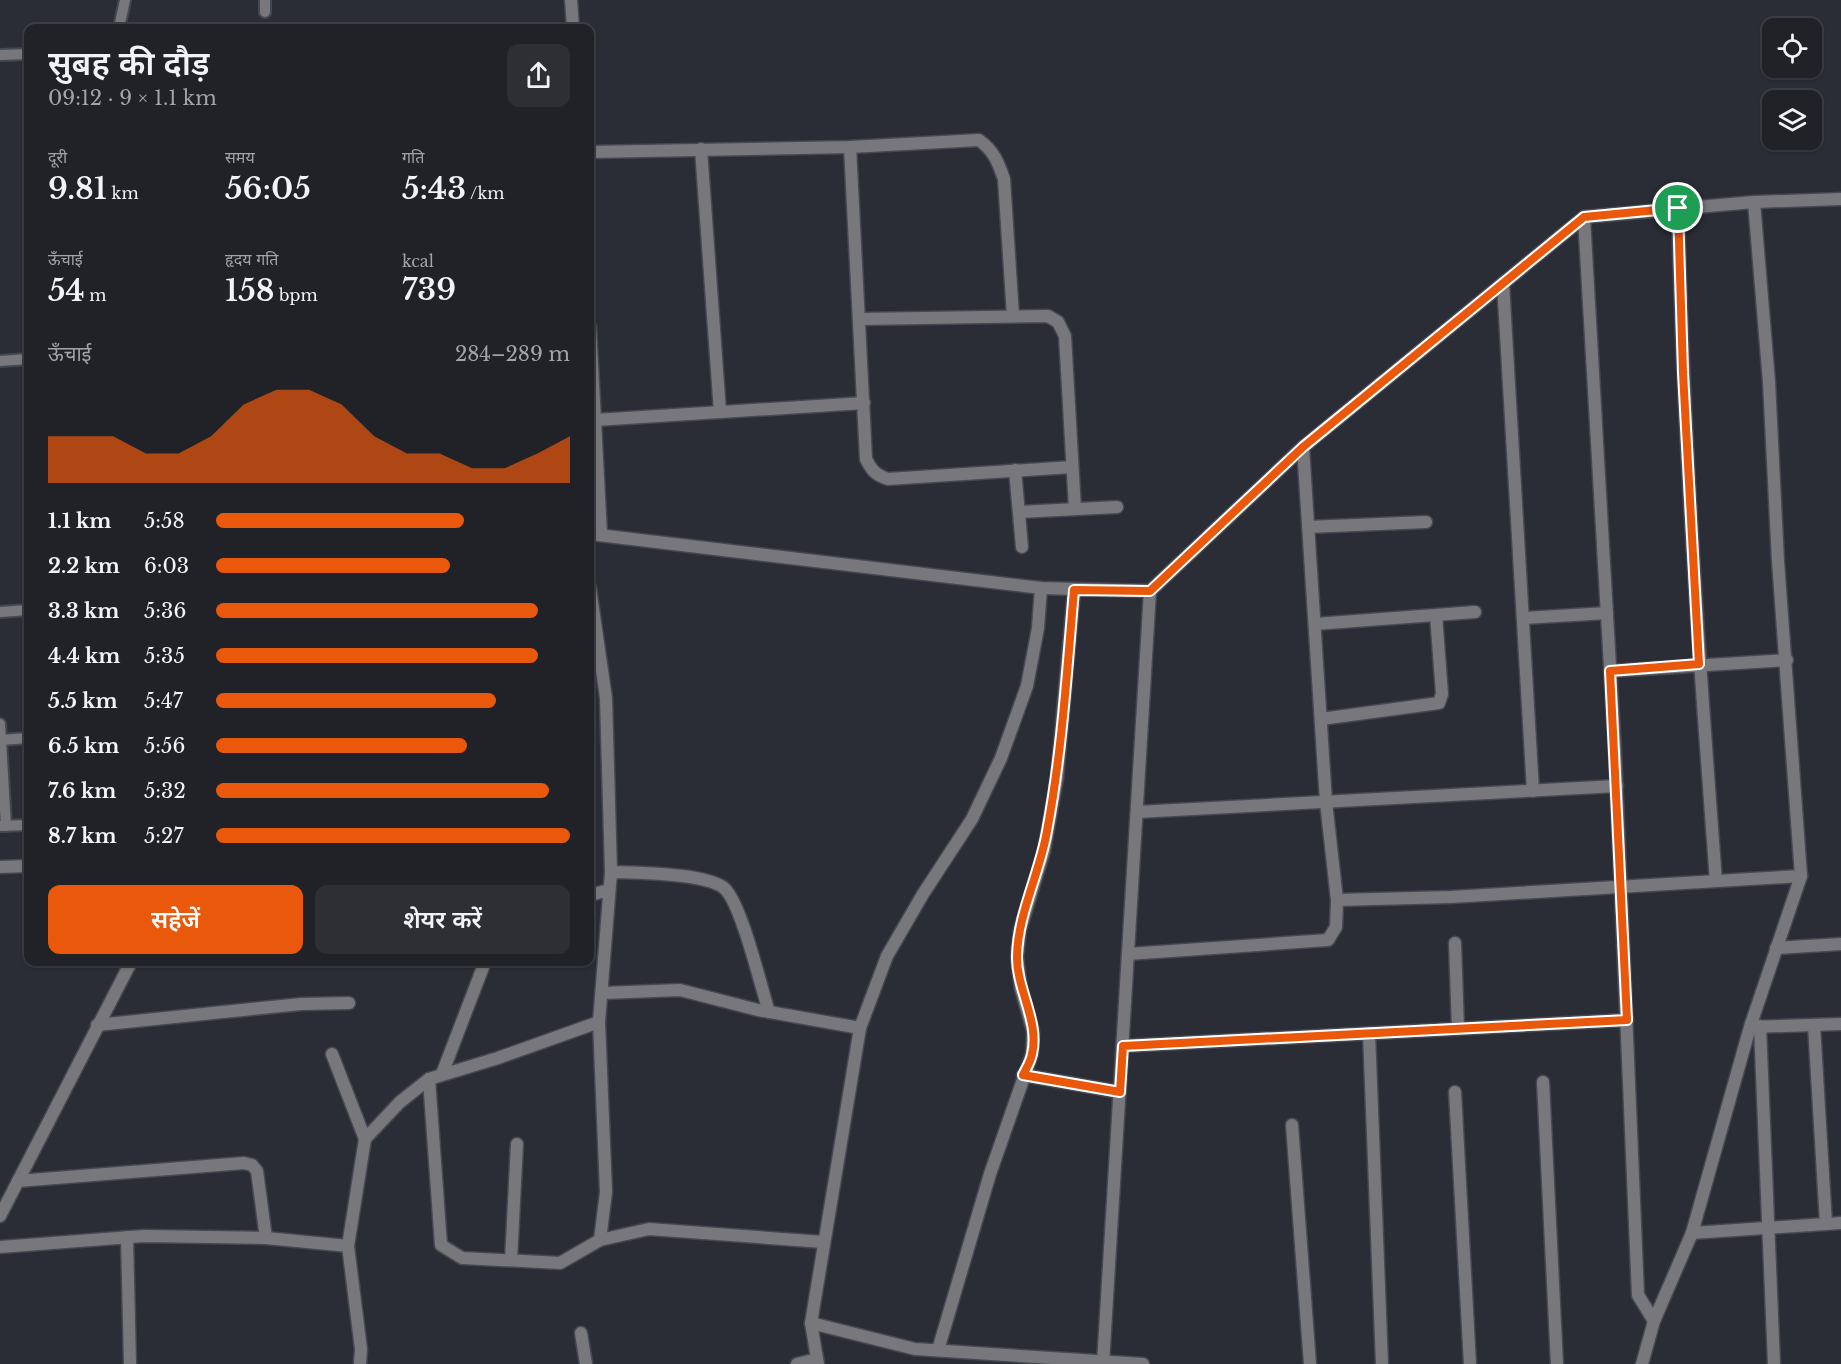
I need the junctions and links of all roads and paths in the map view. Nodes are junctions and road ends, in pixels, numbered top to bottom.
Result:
1 (125, 0) edge
2 (265, 0) edge
3 (571, 0) edge
4 (265, 12) dead end
5 (120, 24) edge
6 (573, 24) edge
7 (24, 54) edge
8 (0, 55) edge
9 (850, 147) junction
10 (701, 149) junction
11 (594, 152) edge
12 (1754, 202) junction
13 (1841, 202) edge
14 (1678, 208) junction
15 (1584, 217) junction
16 (1503, 283) junction
17 (1013, 316) junction
18 (860, 319) junction
19 (24, 359) edge
20 (0, 361) edge
21 (594, 401) edge
22 (864, 403) junction
23 (720, 412) junction
24 (595, 420) junction
25 (1303, 447) junction
26 (1072, 466) junction
27 (1015, 470) junction
28 (1117, 507) dead end
29 (1075, 509) junction
30 (1019, 512) junction
31 (1426, 522) dead end
32 (1308, 527) junction
33 (595, 534) edge
34 (1022, 547) dead end
35 (1041, 588) junction
36 (1074, 590) junction
37 (1150, 591) junction
38 (24, 610) edge
39 (0, 612) edge
40 (1475, 612) dead end
41 (1607, 613) junction
42 (1436, 615) junction
43 (594, 616) edge
44 (1523, 618) junction
45 (1315, 624) junction
46 (1786, 660) junction
47 (1699, 664) junction
48 (1610, 671) junction
49 (1321, 719) junction
50 (0, 724) edge
51 (24, 738) edge
52 (1, 740) edge
53 (1617, 786) junction
54 (1533, 791) junction
55 (1326, 802) junction
56 (1137, 812) junction
57 (24, 825) edge
58 (3, 826) edge
59 (24, 866) edge
60 (0, 867) edge
61 (611, 872) junction
62 (1801, 876) junction
63 (1716, 881) junction
64 (1621, 887) junction
65 (609, 890) junction
66 (594, 894) edge
67 (1337, 900) junction
68 (1455, 943) dead end
69 (1841, 944) edge
70 (1776, 948) junction
71 (1128, 954) junction
72 (129, 966) edge
73 (483, 966) edge
74 (603, 993) junction
75 (349, 1003) dead end
76 (769, 1012) junction
77 (1627, 1020) junction
78 (600, 1022) junction
79 (1814, 1024) junction
80 (1841, 1024) edge
81 (97, 1025) junction
82 (1755, 1026) junction
83 (860, 1028) junction
84 (1458, 1029) junction
85 (1369, 1033) junction
86 (1123, 1046) junction
87 (332, 1054) dead end
88 (442, 1074) junction
89 (1023, 1075) junction
90 (429, 1079) junction
91 (1544, 1082) dead end
92 (1120, 1092) junction
93 (1455, 1092) dead end
94 (1293, 1125) dead end
95 (365, 1139) junction
96 (517, 1144) dead end
97 (18, 1181) junction
98 (0, 1216) edge
99 (1841, 1223) edge
100 (1826, 1224) junction
101 (1767, 1227) junction
102 (1692, 1233) junction
103 (127, 1237) junction
104 (266, 1238) junction
105 (600, 1240) junction
106 (823, 1242) junction
107 (348, 1246) junction
108 (0, 1247) edge
109 (511, 1260) junction
110 (1654, 1321) junction
111 (811, 1323) junction
112 (581, 1333) dead end
113 (361, 1349) junction
114 (938, 1350) junction
115 (817, 1362) edge
116 (1103, 1363) edge
117 (130, 1364) edge
118 (360, 1364) edge
119 (369, 1364) edge
120 (586, 1364) edge
121 (797, 1364) edge
122 (1143, 1364) edge
123 (1310, 1364) edge
124 (1382, 1364) edge
125 (1470, 1364) edge
126 (1557, 1364) edge
127 (1642, 1364) edge
128 (1774, 1364) edge

1 - 5 lane
2 - 4 lane
3 - 6 street
7 - 8 lane
9 - 10 street
9 - 17 street
9 - 18 street
10 - 11 street
10 - 23 street
12 - 13 street
12 - 14 street
12 - 46 street
14 - 15 street
14 - 47 street
15 - 16 street
15 - 41 street
16 - 25 street
16 - 44 street
17 - 18 street
17 - 26 street
18 - 22 street
19 - 20 lane
21 - 24 street
22 - 23 street
22 - 27 street
23 - 24 street
24 - 33 street
25 - 32 street
25 - 37 street
26 - 27 street
26 - 29 street
27 - 30 street
28 - 29 street
29 - 30 street
30 - 34 street
31 - 32 street
32 - 45 street
33 - 35 street
35 - 36 street
35 - 83 street
36 - 37 street
36 - 89 street
37 - 56 street
38 - 39 lane
40 - 42 street
41 - 44 street
41 - 48 street
42 - 45 street
42 - 49 street
43 - 61 street
44 - 54 street
45 - 49 street
46 - 47 street
46 - 62 street
47 - 48 street
47 - 63 street
48 - 53 street
49 - 55 street
50 - 52 lane
51 - 52 lane
52 - 58 lane
53 - 54 street
53 - 64 street
54 - 55 street
55 - 56 street
55 - 67 street
56 - 71 street
57 - 58 lane
59 - 60 street
61 - 65 street
61 - 76 street
62 - 63 street
62 - 70 street
63 - 64 street
64 - 67 street
64 - 77 street
65 - 66 street
65 - 74 street
67 - 71 street
68 - 84 street
69 - 70 street
70 - 82 street
71 - 86 street
72 - 81 street
73 - 88 street
74 - 76 street
74 - 78 street
75 - 81 street
76 - 83 street
77 - 84 street
77 - 110 street
78 - 88 street
78 - 105 street
79 - 80 street
79 - 82 street
79 - 100 street
81 - 97 street
82 - 101 street
82 - 102 street
83 - 106 street
84 - 85 street
85 - 86 street
85 - 124 street
86 - 92 street
87 - 95 street
88 - 90 street
89 - 92 street
89 - 114 street
90 - 95 street
90 - 109 street
91 - 126 street
92 - 116 street
93 - 125 street
94 - 123 street
95 - 107 street
96 - 109 street
97 - 98 street
97 - 104 street
99 - 100 street
100 - 101 street
101 - 102 street
101 - 128 street
102 - 110 street
103 - 104 street
103 - 108 street
103 - 117 street
104 - 107 street
105 - 106 street
105 - 109 street
106 - 111 street
107 - 113 street
110 - 127 street
111 - 114 street
111 - 115 street
112 - 120 street
113 - 118 street
113 - 119 street
114 - 116 street
115 - 121 street
116 - 122 street

